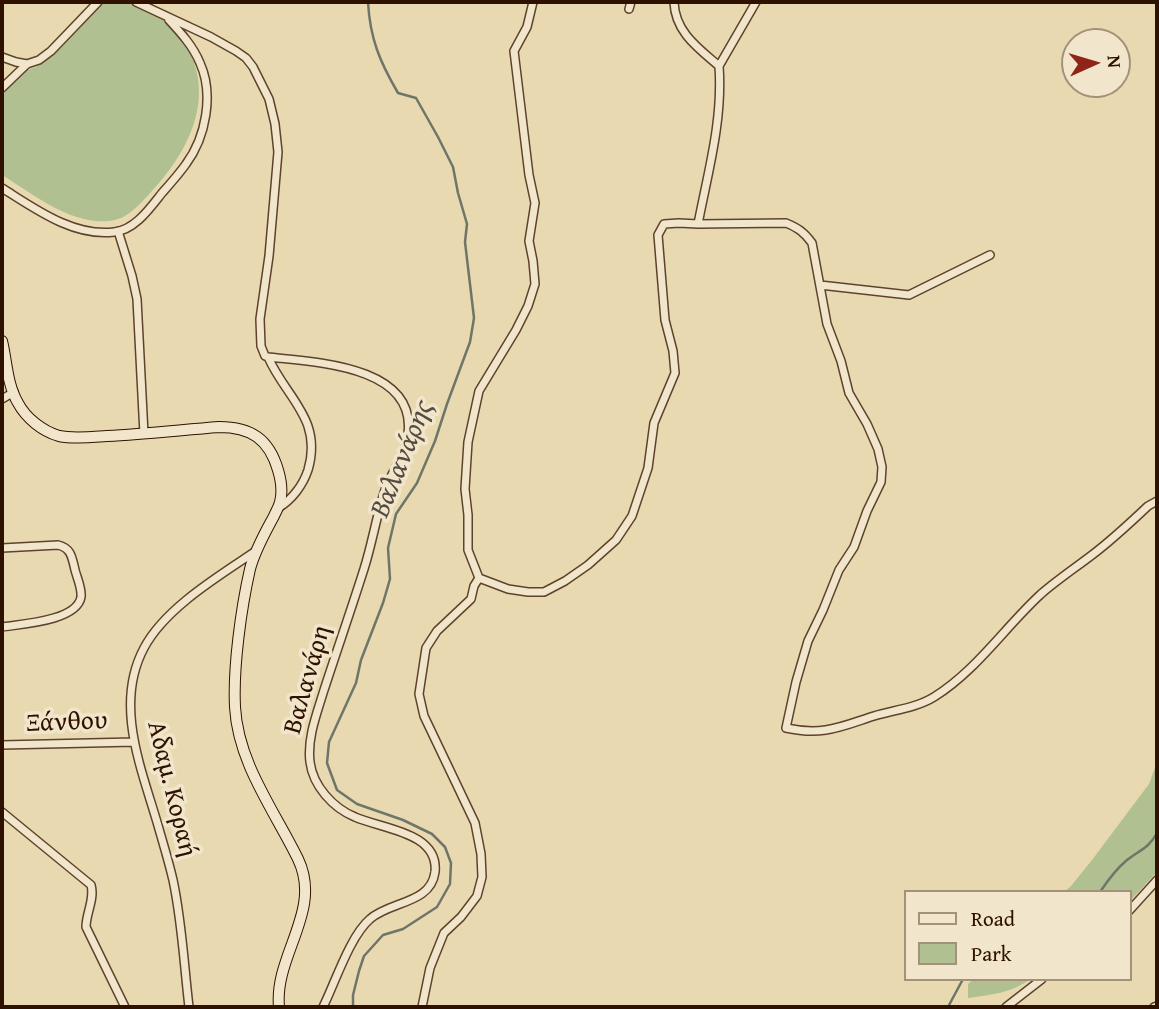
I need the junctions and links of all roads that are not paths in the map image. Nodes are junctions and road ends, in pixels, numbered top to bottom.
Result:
1 (98, 2) edge
2 (136, 2) edge
3 (533, 2) edge
4 (674, 2) edge
5 (756, 2) edge
6 (166, 16) junction
7 (2, 57) edge
8 (27, 64) junction
9 (719, 66) junction
10 (2, 88) edge
11 (2, 188) edge
12 (698, 224) junction
13 (118, 232) junction
14 (990, 255) dead end
15 (820, 285) junction
16 (2, 341) edge
17 (268, 357) junction
18 (14, 392) junction
19 (2, 399) edge
20 (144, 434) junction
21 (1157, 500) edge
22 (278, 508) junction
23 (2, 548) edge
24 (256, 551) junction
25 (479, 578) junction
26 (2, 627) edge
27 (134, 742) junction
28 (2, 745) edge
29 (2, 812) edge
30 (1157, 880) edge
31 (1131, 909) edge
32 (1039, 981) edge
33 (125, 1007) edge
34 (189, 1007) edge
35 (279, 1007) edge
36 (323, 1007) edge
37 (422, 1007) edge
38 (1006, 1007) edge

1 - 8 street
2 - 6 street
3 - 25 street
4 - 9 street
5 - 9 street
6 - 13 street
6 - 17 street
7 - 8 street
8 - 10 street
9 - 12 street
11 - 13 street
12 - 15 street
12 - 25 street
13 - 20 street
14 - 15 street
15 - 21 street
16 - 18 main road
17 - 22 street
17 - 36 street, Βαλανάρη
18 - 19 street
18 - 20 main road
20 - 22 main road
22 - 24 main road
23 - 26 street
24 - 27 street, Αδαμ. Κοραή
24 - 35 main road
25 - 37 street
27 - 28 street, Ξάνθου
27 - 34 street, Αδαμ. Κοραή
29 - 33 street
30 - 31 street
32 - 38 street

